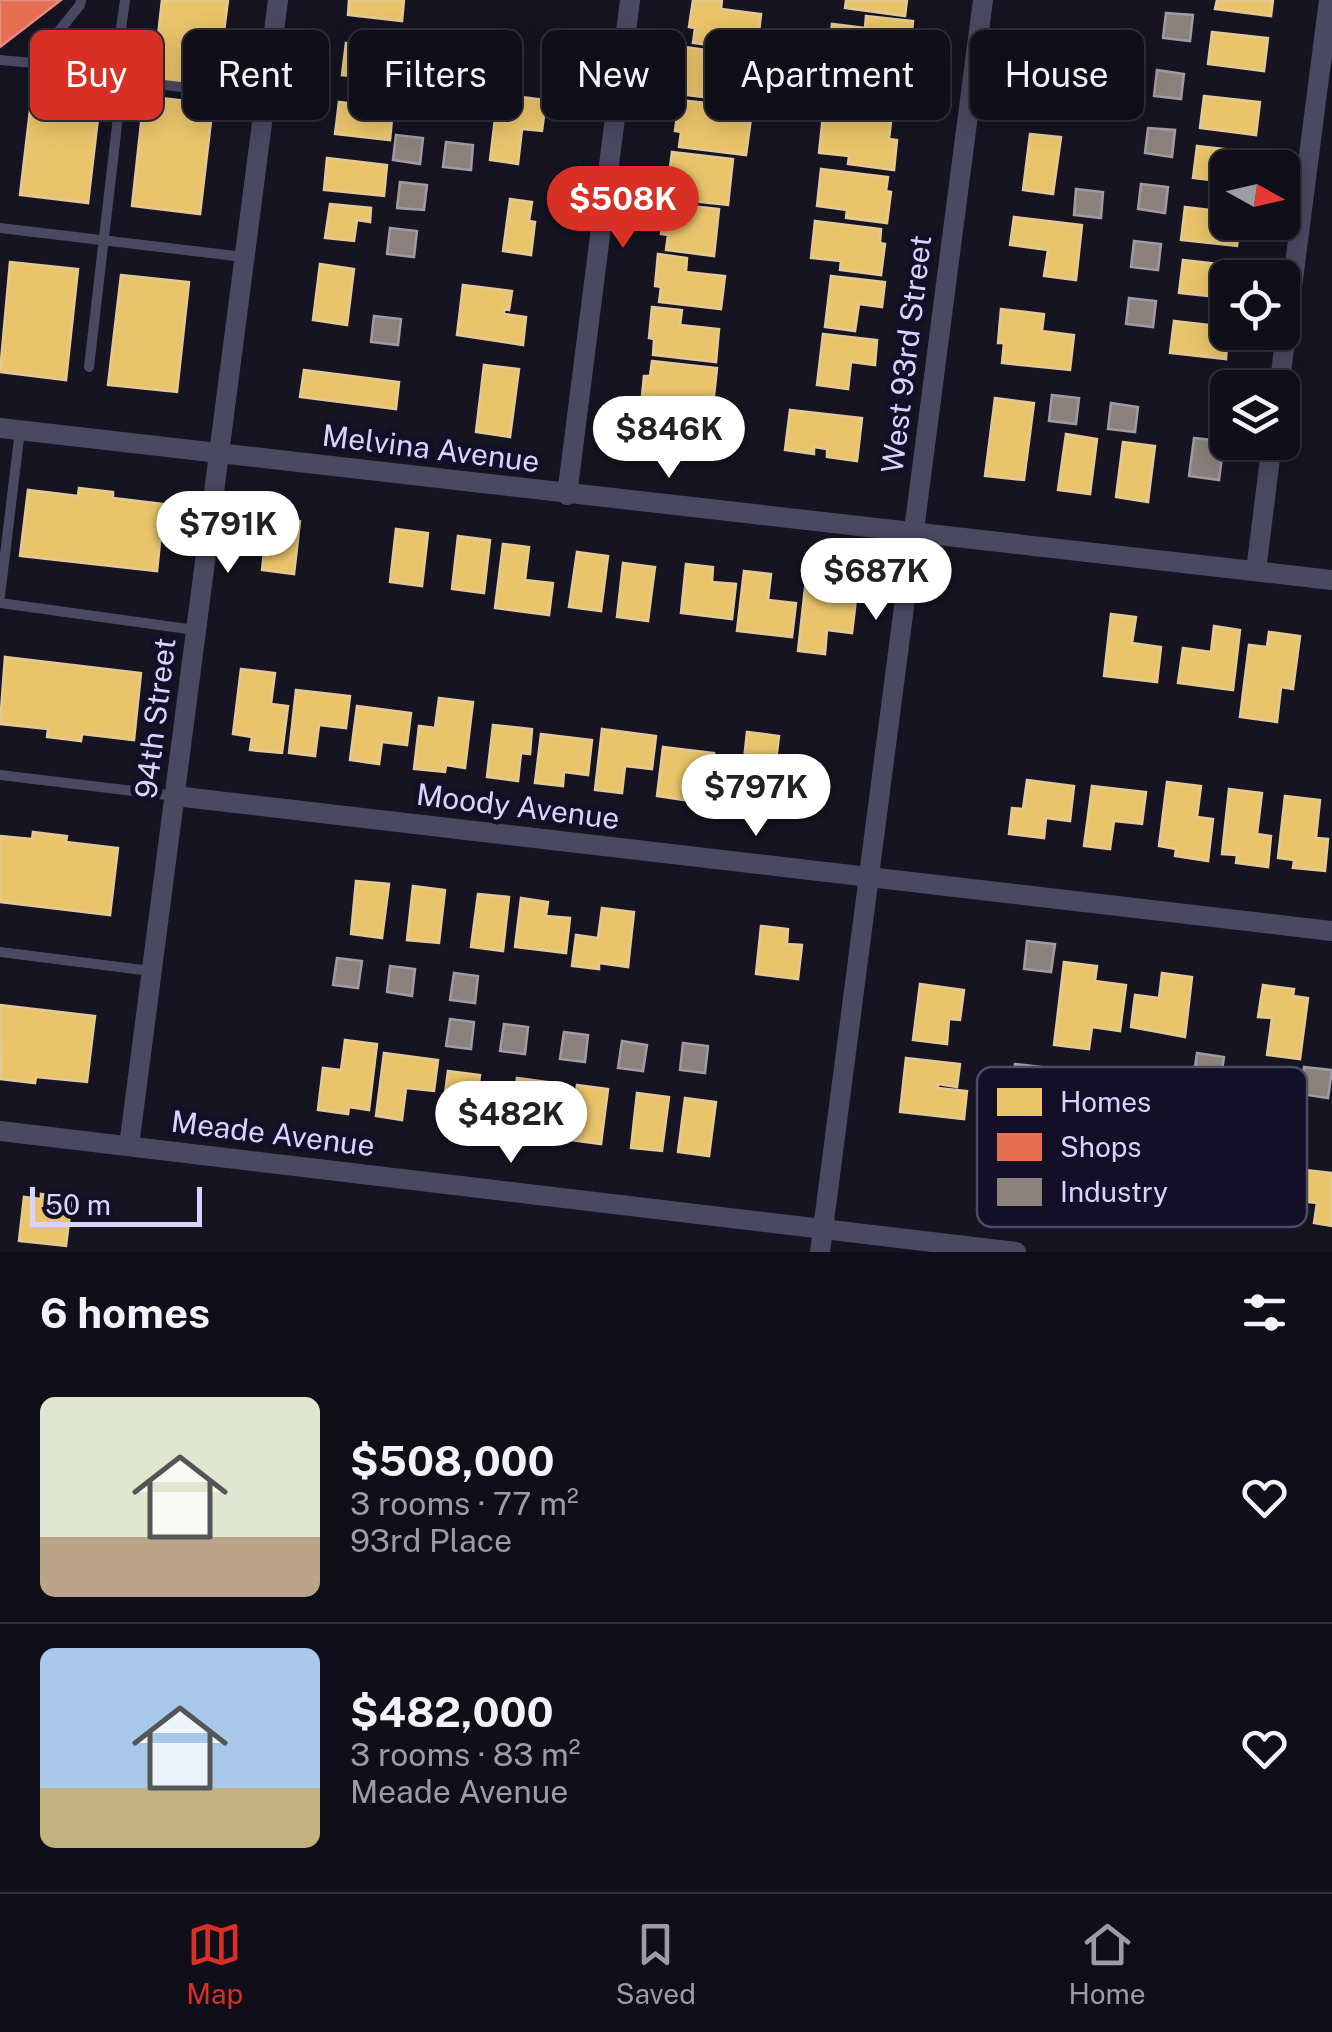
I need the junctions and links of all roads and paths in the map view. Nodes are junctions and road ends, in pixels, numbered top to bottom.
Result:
1 (81, 0) edge
2 (125, 0) edge
3 (278, 0) edge
4 (630, 0) edge
5 (983, 0) edge
6 (1328, 0) edge
7 (274, 30) edge
8 (0, 60) edge
9 (183, 87) edge
10 (117, 120) edge
11 (262, 120) edge
12 (0, 228) edge
13 (102, 240) junction
14 (244, 257) junction
15 (88, 367) dead end
16 (1281, 370) edge
17 (10, 429) edge
18 (219, 452) junction
19 (1270, 460) edge
20 (567, 495) junction
21 (913, 532) junction
22 (1256, 571) junction
23 (1332, 580) edge
24 (0, 599) edge
25 (196, 630) junction
26 (0, 775) edge
27 (174, 796) junction
28 (868, 877) junction
29 (1332, 931) edge
30 (0, 952) edge
31 (152, 971) junction
32 (0, 1131) edge
33 (129, 1146) junction
34 (823, 1229) junction
35 (820, 1252) edge
36 (1016, 1252) edge

1 - 8 lane
2 - 9 lane
3 - 7 street, 94th Street
4 - 20 street
5 - 21 street, West 93rd Street
6 - 16 street
10 - 13 lane
11 - 14 street, 94th Street
12 - 13 lane
13 - 14 lane
13 - 15 lane
14 - 18 street, 94th Street
17 - 18 street, Melvina Avenue
17 - 24 lane
18 - 20 street, Melvina Avenue
18 - 25 street, 94th Street
19 - 22 street
20 - 21 street, Melvina Avenue
21 - 22 street, Melvina Avenue
21 - 28 street, West 93rd Street
22 - 23 street, Melvina Avenue
24 - 25 lane
25 - 27 street, 94th Street
26 - 27 lane
27 - 28 street, Moody Avenue
27 - 31 street, 94th Street
28 - 29 street, Moody Avenue
28 - 34 street, West 93rd Street
30 - 31 lane
31 - 33 street, 94th Street
32 - 33 street, Meade Avenue
33 - 34 street, Meade Avenue
34 - 35 street, West 93rd Street
34 - 36 street, Meade Avenue

